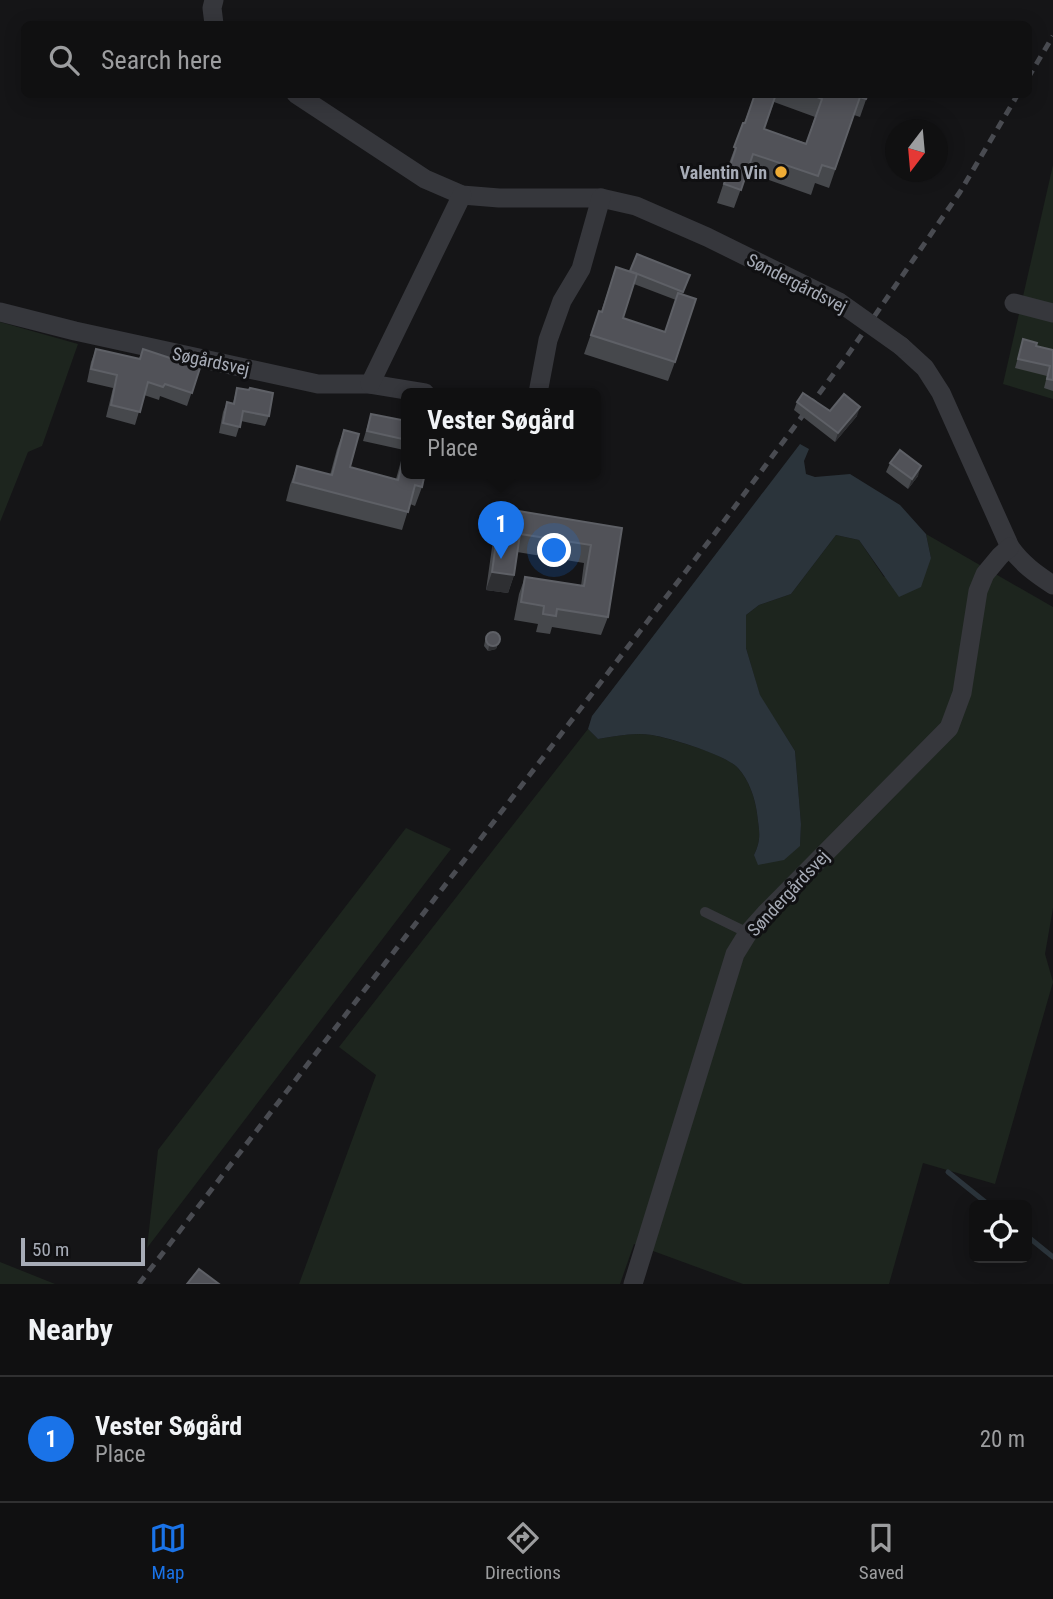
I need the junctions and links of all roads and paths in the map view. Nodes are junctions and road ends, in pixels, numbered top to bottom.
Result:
1 (214, 0) edge
2 (214, 21) edge
3 (302, 98) edge
4 (462, 195) junction
5 (601, 198) junction
6 (1014, 303) dead end
7 (0, 312) edge
8 (1053, 313) edge
9 (370, 384) junction
10 (539, 388) edge
11 (401, 389) edge
12 (1010, 547) junction
13 (1053, 584) edge
14 (705, 912) dead end
15 (748, 933) junction
16 (633, 1284) edge

1 - 2 street
3 - 4 street, Søndergårdsvej
4 - 5 street, Søndergårdsvej
4 - 9 street
5 - 10 street
5 - 12 street, Søndergårdsvej, bridge
6 - 8 street
7 - 9 street, Søgårdsvej
9 - 11 street, Søgårdsvej
12 - 13 street, Søndergårdsvej
12 - 15 street, Søndergårdsvej
14 - 15 lane
15 - 16 street, Søndergårdsvej

